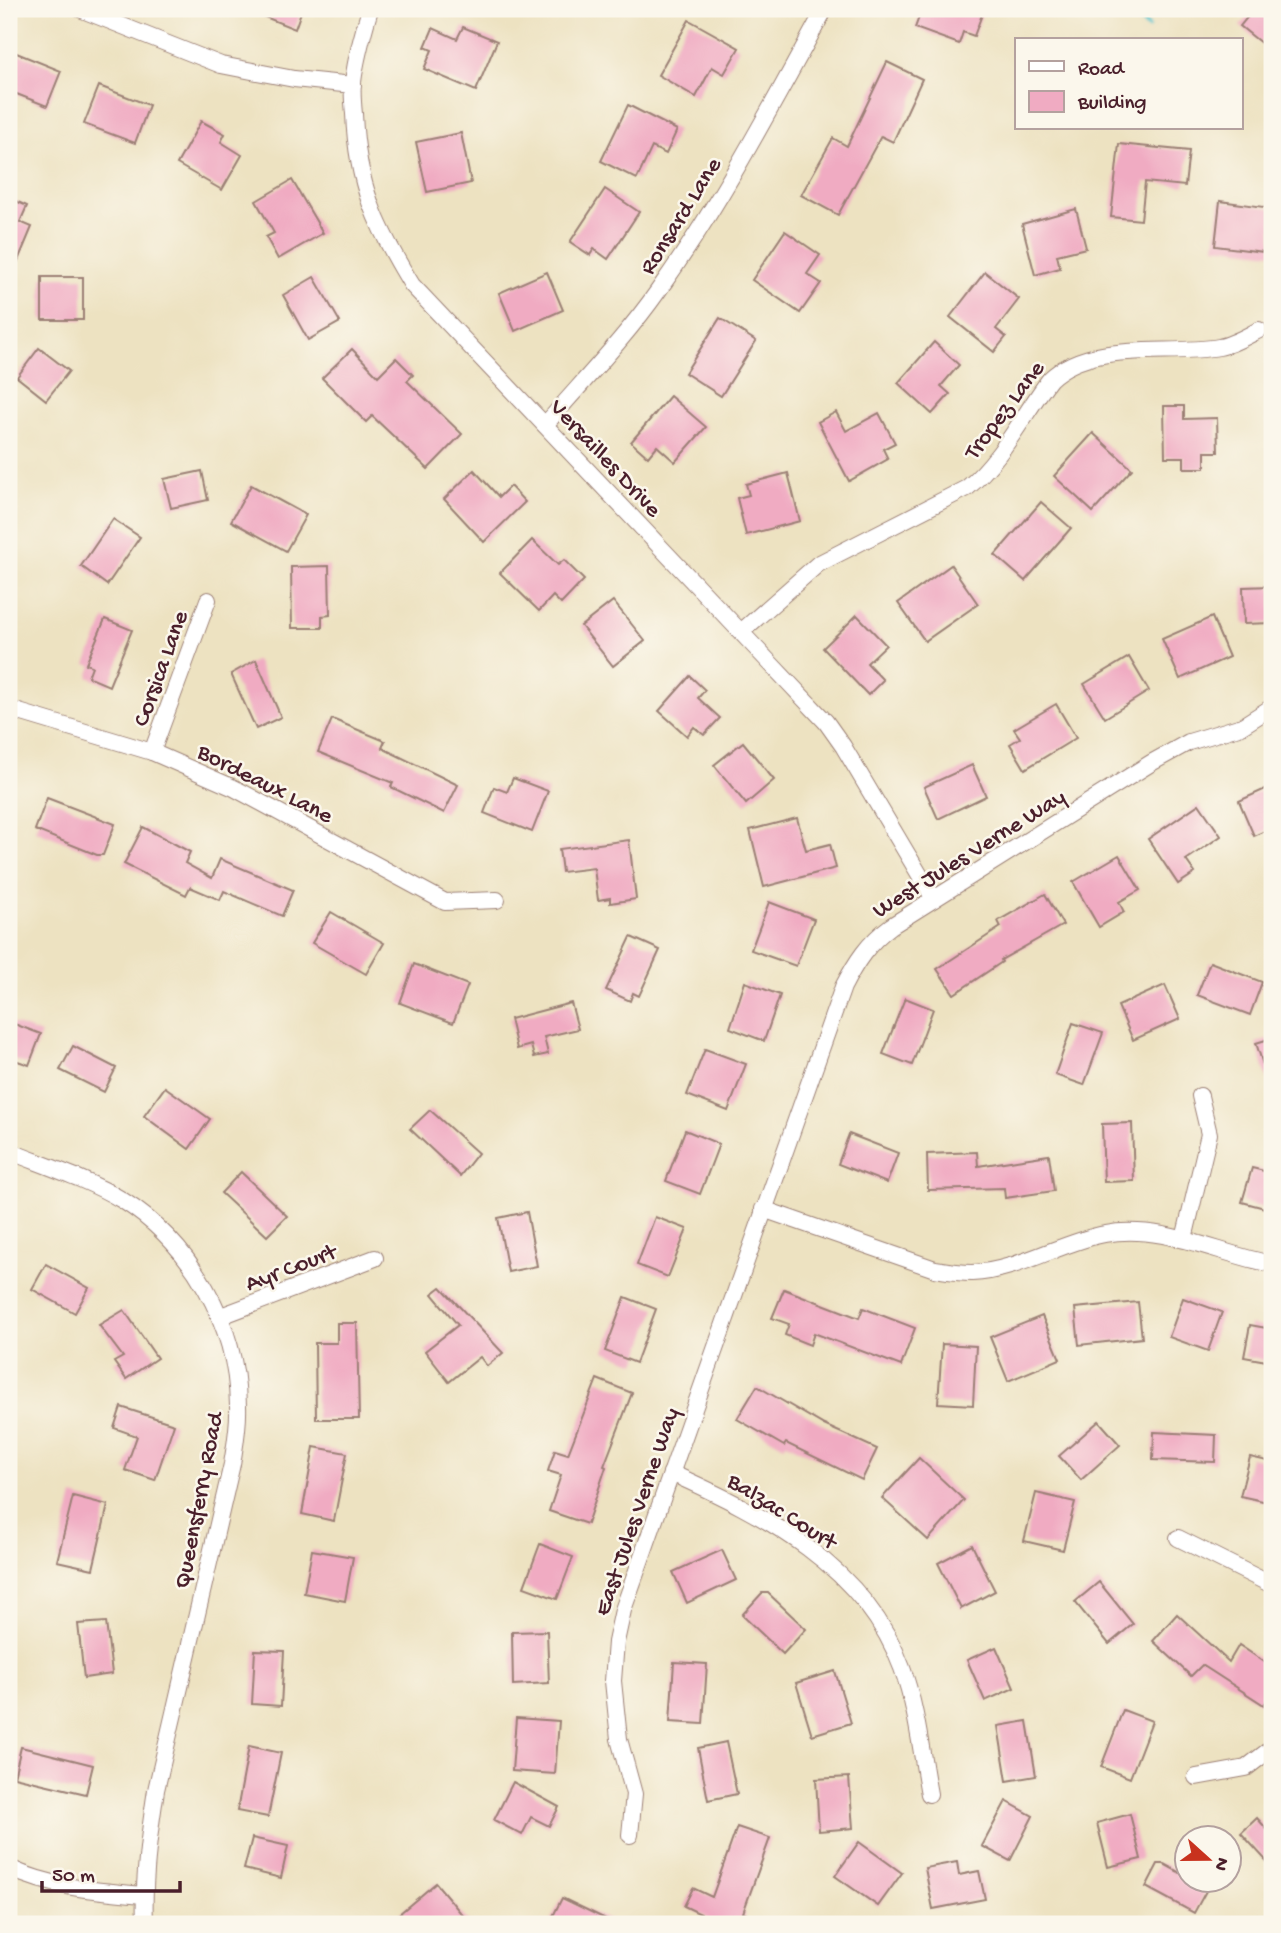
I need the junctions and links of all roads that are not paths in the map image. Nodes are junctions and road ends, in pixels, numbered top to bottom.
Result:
1 (80, 9) edge
2 (370, 9) edge
3 (822, 9) edge
4 (352, 85) junction
5 (1259, 330) dead end
6 (545, 425) junction
7 (208, 600) dead end
8 (741, 632) junction
9 (1272, 708) edge
10 (9, 709) edge
11 (152, 752) junction
12 (934, 898) junction
13 (497, 900) dead end
14 (1200, 1096) dead end
15 (9, 1151) edge
16 (763, 1209) junction
17 (1184, 1239) junction
18 (375, 1258) dead end
19 (1272, 1264) edge
20 (221, 1316) junction
21 (671, 1473) junction
22 (1178, 1538) dead end
23 (1272, 1586) edge
24 (1272, 1748) edge
25 (1196, 1777) dead end
26 (929, 1794) dead end
27 (630, 1835) dead end
28 (9, 1868) edge
29 (144, 1895) junction
30 (145, 1924) edge

1 - 4 street
2 - 4 street, Versailles Drive
3 - 6 street, Ronsard Lane
4 - 6 street, Versailles Drive
5 - 8 street, Tropez Lane
6 - 8 street, Versailles Drive
7 - 11 street, Corsica Lane
8 - 12 street, Versailles Drive
9 - 12 street, West Jules Verne Way
10 - 11 street, Bordeaux Lane
11 - 13 street, Bordeaux Lane
12 - 16 street, West Jules Verne Way
14 - 17 street
15 - 20 street, Queensferry Road
16 - 17 street
16 - 21 street, East Jules Verne Way
17 - 19 street
18 - 20 street, Ayr Court
20 - 29 street, Queensferry Road
21 - 26 street, Balzac Court
21 - 27 street, East Jules Verne Way
22 - 23 street
24 - 25 street
28 - 29 street
29 - 30 street, Queensferry Road

